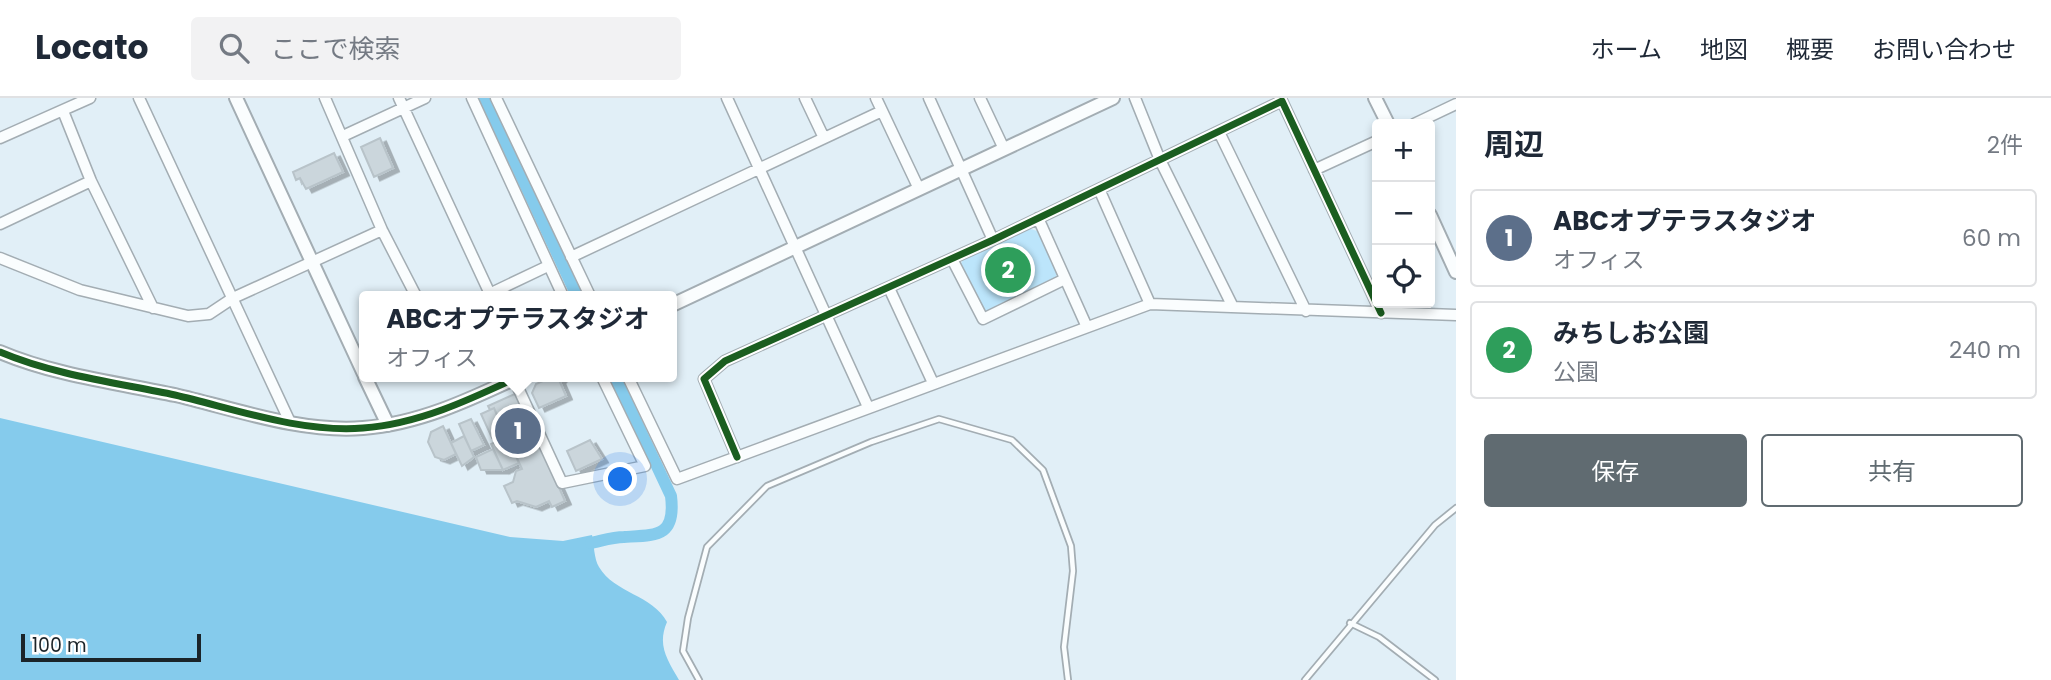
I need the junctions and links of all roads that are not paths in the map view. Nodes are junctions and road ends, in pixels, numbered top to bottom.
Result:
1 (90, 98) edge
2 (139, 98) edge
3 (236, 98) edge
4 (324, 98) edge
5 (425, 98) edge
6 (472, 98) edge
7 (496, 98) edge
8 (727, 98) edge
9 (805, 98) edge
10 (876, 98) edge
11 (929, 98) edge
12 (979, 98) edge
13 (1113, 98) edge
14 (1135, 98) edge
15 (1375, 98) edge
16 (401, 103) edge
17 (1456, 104) edge
18 (63, 111) junction
19 (882, 111) junction
20 (1386, 119) edge
21 (1424, 119) edge
22 (1219, 132) junction
23 (343, 136) junction
24 (0, 138) edge
25 (824, 138) junction
26 (1372, 143) edge
27 (1004, 149) junction
28 (1160, 159) junction
29 (963, 168) junction
30 (759, 169) junction
31 (1314, 170) junction
32 (92, 181) junction
33 (919, 189) junction
34 (1099, 189) junction
35 (1038, 218) junction
36 (0, 224) edge
37 (1435, 226) edge
38 (382, 230) junction
39 (993, 240) junction
40 (795, 247) junction
41 (571, 257) junction
42 (0, 258) edge
43 (952, 259) junction
44 (313, 264) junction
45 (548, 266) junction
46 (1456, 272) edge
47 (1065, 279) junction
48 (889, 288) junction
49 (413, 291) edge
50 (485, 291) edge
51 (495, 291) edge
52 (560, 291) edge
53 (588, 291) edge
54 (233, 298) junction
55 (677, 302) edge
56 (1150, 304) junction
57 (1233, 307) junction
58 (153, 308) junction
59 (1306, 311) junction
60 (1381, 313) junction
61 (1456, 315) edge
62 (827, 317) junction
63 (1086, 325) junction
64 (0, 352) edge
65 (359, 362) edge
66 (368, 382) edge
67 (507, 382) edge
68 (518, 382) edge
69 (604, 382) edge
70 (630, 382) edge
71 (933, 383) junction
72 (868, 407) junction
73 (289, 421) junction
74 (388, 425) junction
75 (737, 457) junction
76 (1456, 508) edge
77 (1350, 623) junction
78 (699, 680) edge
79 (1068, 680) edge
80 (1304, 680) edge
81 (1435, 680) edge

1 - 18 street
2 - 54 street
3 - 44 street
4 - 23 street
5 - 16 street
6 - 45 street
7 - 41 street
8 - 30 street
9 - 25 street
10 - 19 street
11 - 29 street
12 - 27 street
13 - 27 street
14 - 28 street
15 - 20 street
16 - 23 street
16 - 50 street
17 - 21 street
18 - 24 street
18 - 32 street
19 - 25 street
19 - 33 street
22 - 28 street
22 - 31 street
22 - 59 street
23 - 38 street
25 - 30 street
26 - 31 street
27 - 29 street
28 - 34 street
28 - 57 street
29 - 33 street
29 - 39 street
30 - 40 street
30 - 41 street
31 - 60 street
32 - 36 street
32 - 58 street
33 - 40 street
34 - 35 street
34 - 56 street
35 - 39 street
35 - 47 street
37 - 46 street
38 - 44 street
38 - 49 street
39 - 43 street
40 - 55 street
40 - 62 street
41 - 53 street
42 - 58 street
43 - 47 street
43 - 48 street
44 - 54 street
44 - 65 street
45 - 51 street
45 - 52 street
47 - 63 street
48 - 62 street
48 - 71 street
54 - 58 street
54 - 73 street
56 - 57 street
56 - 63 street
57 - 59 street
59 - 60 street
60 - 61 street
62 - 72 street
62 - 75 street
63 - 71 street
64 - 73 street
66 - 74 street
67 - 74 street
68 - 69 street
70 - 75 street
71 - 72 street
72 - 75 street
73 - 74 street
76 - 77 lane
77 - 80 lane
77 - 81 lane
78 - 79 lane

